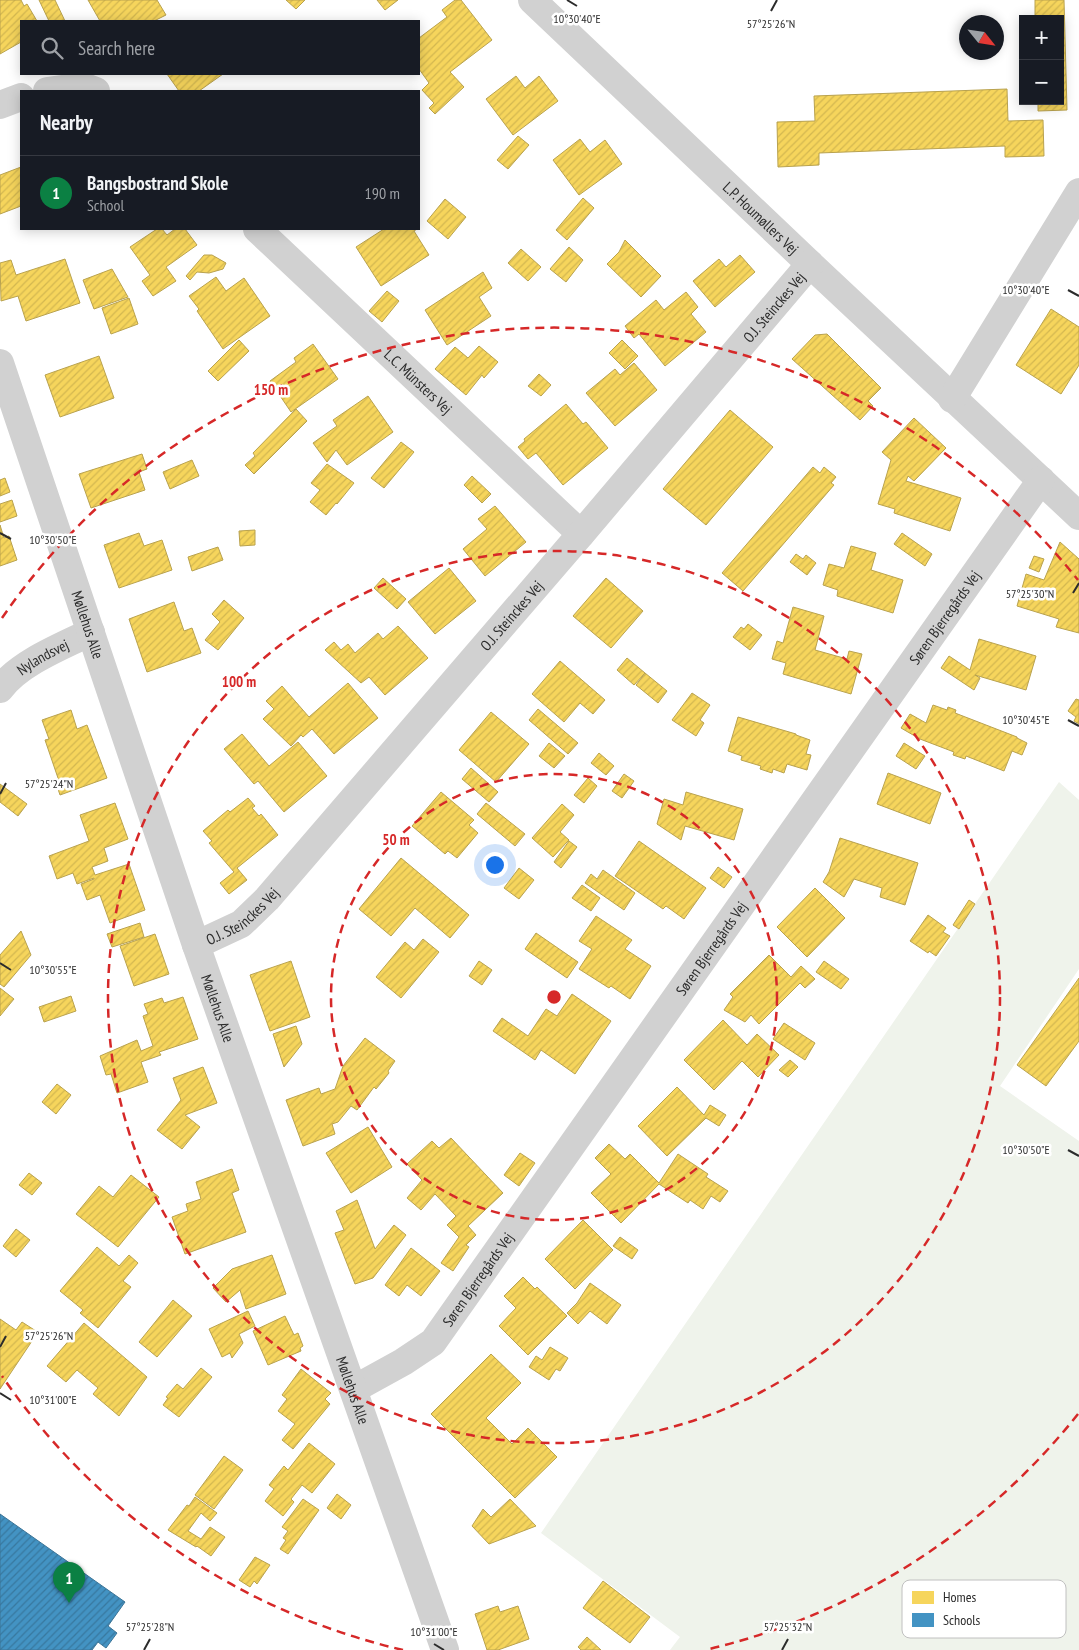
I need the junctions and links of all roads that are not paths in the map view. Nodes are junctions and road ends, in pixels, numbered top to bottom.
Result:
1 (532, 0) edge
2 (54, 90) edge
3 (94, 90) edge
4 (20, 97) edge
5 (0, 105) edge
6 (1079, 192) edge
7 (258, 230) edge
8 (810, 264) junction
9 (0, 363) edge
10 (952, 399) junction
11 (1041, 480) junction
12 (1079, 516) edge
13 (582, 534) junction
14 (92, 632) junction
15 (0, 689) edge
16 (196, 945) junction
17 (354, 1389) junction
18 (445, 1650) edge

1 - 8 street, L.P. Houmøllers Vej
2 - 3 street
4 - 5 street
6 - 10 street
7 - 13 street, L.C. Münsters Vej
8 - 10 street, L.P. Houmøllers Vej
8 - 13 street, O.J. Steinckes Vej
9 - 14 street, Møllehus Alle
10 - 11 street, L.P. Houmøllers Vej
11 - 12 street, L.P. Houmøllers Vej
11 - 17 street, Søren Bjerregårds Vej
13 - 16 street, O.J. Steinckes Vej
14 - 15 street, Nylandsvej
14 - 16 street, Møllehus Alle
16 - 17 street, Møllehus Alle
17 - 18 street, Møllehus Alle

